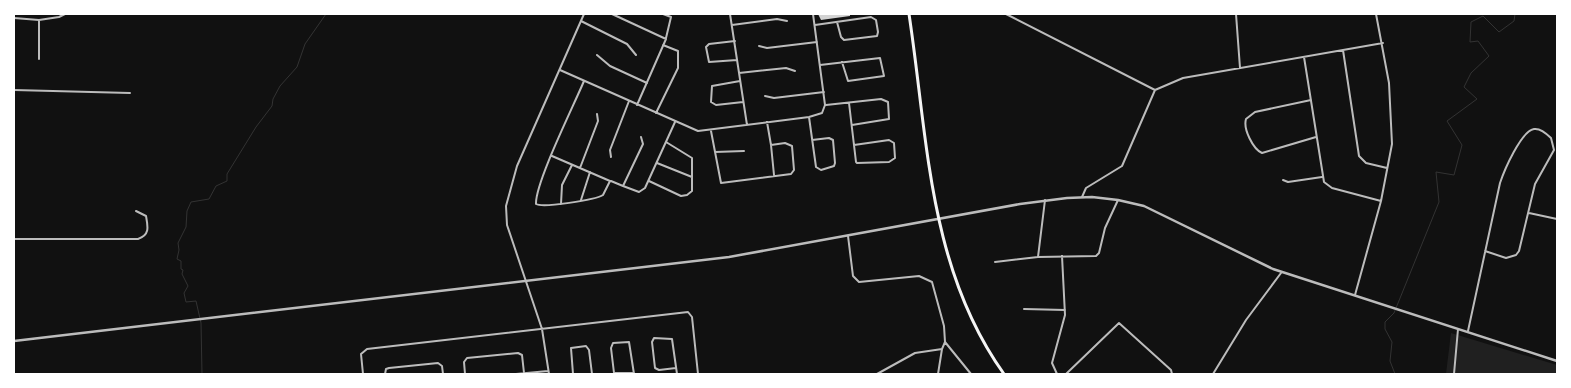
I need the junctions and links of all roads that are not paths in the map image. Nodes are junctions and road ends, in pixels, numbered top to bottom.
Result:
1 (66, 14) edge
2 (584, 14) edge
3 (613, 14) edge
4 (663, 14) edge
5 (730, 14) edge
6 (813, 14) edge
7 (910, 14) edge
8 (1006, 14) edge
9 (1236, 14) edge
10 (1376, 14) edge
11 (14, 18) edge
12 (39, 20) junction
13 (581, 21) junction
14 (787, 21) dead end
15 (838, 22) junction
16 (732, 25) junction
17 (815, 25) junction
18 (666, 39) junction
19 (734, 40) junction
20 (817, 42) junction
21 (1383, 43) junction
22 (663, 45) junction
23 (758, 46) dead end
24 (1343, 50) junction
25 (597, 55) dead end
26 (636, 55) dead end
27 (1304, 57) junction
28 (39, 59) dead end
29 (737, 60) junction
30 (842, 62) junction
31 (820, 65) junction
32 (1240, 68) junction
33 (560, 70) junction
34 (795, 71) dead end
35 (739, 73) junction
36 (584, 81) junction
37 (740, 82) junction
38 (647, 83) junction
39 (14, 90) edge
40 (1155, 90) junction
41 (824, 92) junction
42 (130, 93) dead end
43 (765, 96) dead end
44 (1311, 100) junction
45 (630, 101) junction
46 (744, 102) junction
47 (850, 103) junction
48 (637, 105) junction
49 (825, 105) junction
50 (597, 114) dead end
51 (656, 114) junction
52 (809, 117) junction
53 (675, 122) junction
54 (767, 122) junction
55 (747, 125) junction
56 (852, 125) junction
57 (711, 130) junction
58 (641, 137) dead end
59 (1316, 137) junction
60 (812, 140) junction
61 (666, 142) junction
62 (770, 145) junction
63 (854, 145) junction
64 (744, 151) dead end
65 (715, 152) junction
66 (552, 156) junction
67 (611, 157) dead end
68 (657, 163) junction
69 (572, 165) junction
70 (579, 168) junction
71 (1387, 168) junction
72 (590, 172) junction
73 (774, 176) junction
74 (693, 177) junction
75 (1322, 177) junction
76 (1283, 180) dead end
77 (610, 181) junction
78 (649, 181) junction
79 (623, 186) junction
80 (1082, 197) junction
81 (581, 200) junction
82 (1045, 200) junction
83 (1118, 200) junction
84 (1381, 201) junction
85 (561, 204) junction
86 (136, 211) dead end
87 (1529, 213) junction
88 (1557, 219) edge
89 (938, 220) junction
90 (848, 236) junction
91 (14, 239) edge
92 (1485, 252) junction
93 (1038, 256) junction
94 (1062, 256) junction
95 (995, 262) dead end
96 (1282, 271) junction
97 (526, 280) junction
98 (1354, 296) junction
99 (1024, 310) dead end
100 (1065, 310) junction
101 (1458, 328) junction
102 (542, 329) junction
103 (1468, 331) junction
104 (14, 341) edge
105 (945, 342) junction
106 (942, 350) junction
107 (1557, 360) edge
108 (676, 368) junction
109 (886, 369) junction
110 (548, 371) junction
111 (524, 373) edge
112 (634, 373) edge
113 (364, 374) edge
114 (385, 374) edge
115 (443, 374) edge
116 (465, 374) edge
117 (516, 374) edge
118 (549, 374) edge
119 (572, 374) edge
120 (592, 374) edge
121 (677, 374) edge
122 (698, 374) edge
123 (877, 374) edge
124 (888, 374) edge
125 (938, 374) edge
126 (971, 374) edge
127 (1004, 374) edge
128 (1057, 374) edge
129 (1066, 374) edge
130 (1172, 374) edge
131 (1213, 374) edge
132 (1454, 374) edge

1 - 12 street
2 - 13 street
3 - 18 street
4 - 18 street
5 - 16 street
6 - 17 street
7 - 89 main road
8 - 40 street
9 - 32 street
10 - 21 street
11 - 12 street
12 - 28 street
13 - 26 street
13 - 33 street
14 - 16 street
15 - 15 street
15 - 17 street
16 - 19 street
17 - 20 street
18 - 22 street
19 - 29 street
19 - 29 street
20 - 23 street
20 - 31 street
21 - 24 street
21 - 71 street
22 - 38 street
22 - 51 street
24 - 27 street
24 - 71 street
25 - 38 street
27 - 32 street
27 - 44 street
29 - 35 street
30 - 30 street
30 - 31 street
31 - 41 street
32 - 40 street
33 - 36 street
33 - 97 street
34 - 35 street
35 - 37 street
36 - 45 street
36 - 66 street
37 - 46 street
37 - 46 street
38 - 48 street
39 - 42 street
40 - 80 street
41 - 43 street
41 - 49 street
44 - 59 street
44 - 59 street
45 - 48 street
45 - 67 street
46 - 55 street
47 - 49 street
47 - 56 street
47 - 56 street
48 - 51 street
49 - 52 street
50 - 70 street
51 - 53 street
52 - 54 street
52 - 60 street
53 - 57 street
53 - 61 street
54 - 55 street
54 - 62 street
55 - 57 street
56 - 63 street
57 - 65 street
58 - 79 street
59 - 75 street
60 - 60 street
61 - 68 street
61 - 74 street
62 - 73 street
62 - 73 street
63 - 63 street
64 - 65 street
65 - 73 street
66 - 69 street
66 - 85 street
68 - 74 street
68 - 78 street
69 - 70 street
69 - 85 street
70 - 72 street
71 - 84 street
72 - 77 street
72 - 81 street
74 - 78 street
75 - 76 street
75 - 84 street
77 - 79 street
77 - 81 street
78 - 79 street
80 - 82 street
80 - 83 street
81 - 85 street
82 - 89 street
82 - 93 street
83 - 94 street
83 - 96 street
84 - 98 street
86 - 91 street
87 - 88 street
87 - 92 street
87 - 92 street
89 - 90 street
89 - 127 main road
90 - 97 street
90 - 105 street
92 - 103 street
93 - 94 street
93 - 95 street
94 - 100 street
96 - 98 street
96 - 131 street
97 - 102 street
97 - 104 street
98 - 101 street
99 - 100 street
100 - 128 street
101 - 103 street
101 - 132 street
102 - 110 street
102 - 113 street
102 - 122 street
103 - 107 street
105 - 106 street
105 - 126 street
106 - 109 street
106 - 125 street
108 - 108 street
108 - 121 street
109 - 123 street
109 - 124 street
110 - 111 street
110 - 118 street
111 - 116 street
111 - 117 street
112 - 112 street
114 - 115 street
119 - 120 street
129 - 130 street

